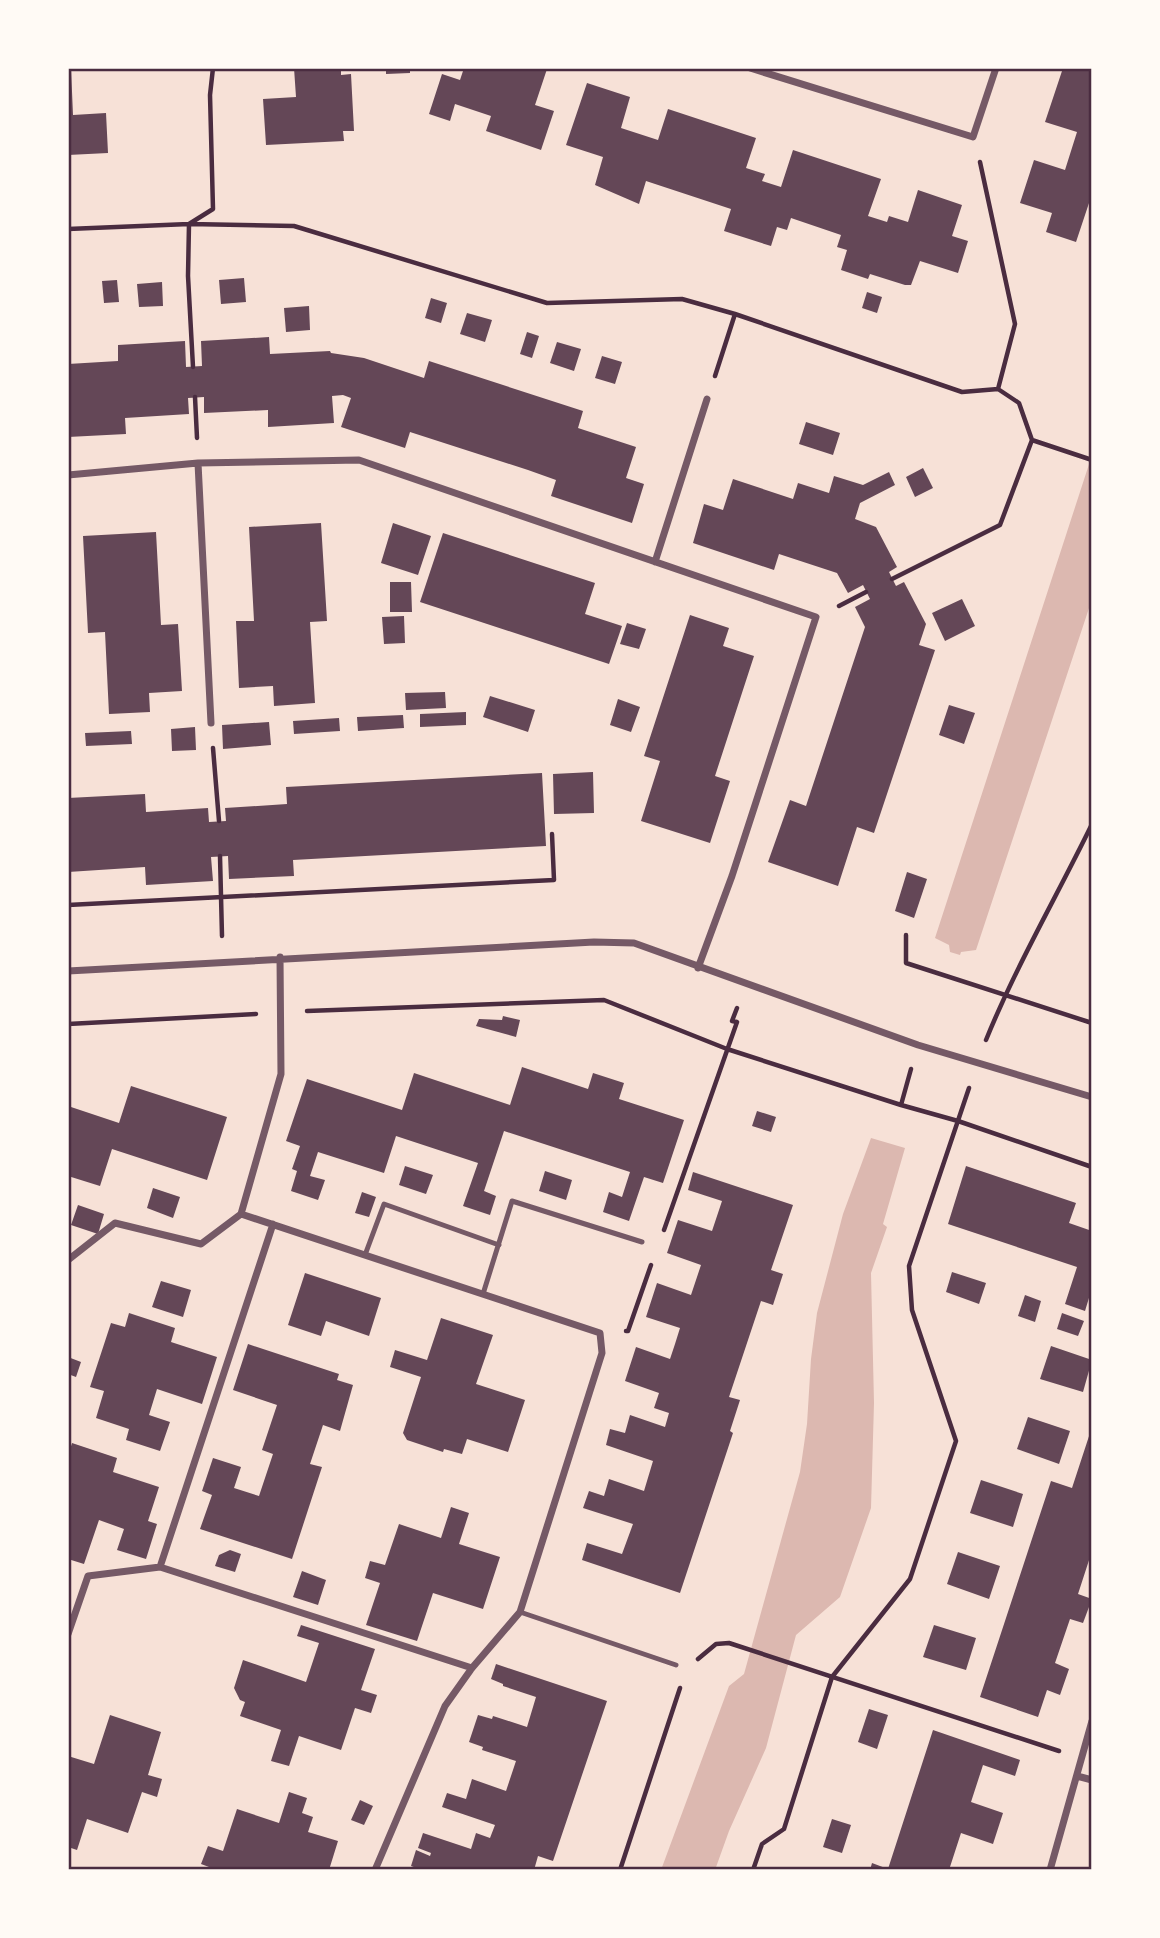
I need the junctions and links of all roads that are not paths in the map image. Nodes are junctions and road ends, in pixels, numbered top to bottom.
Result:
1 (750, 68) edge
2 (996, 68) edge
3 (707, 399) road end
4 (198, 463) junction
5 (68, 475) edge
6 (655, 562) junction
7 (211, 723) road end
8 (280, 957) junction
9 (698, 968) junction
10 (68, 971) edge
11 (1092, 1097) edge
12 (241, 1214) junction
13 (273, 1224) junction
14 (642, 1242) dead end
15 (499, 1245) junction
16 (365, 1255) junction
17 (68, 1260) edge
18 (484, 1294) junction
19 (160, 1567) junction
20 (520, 1612) junction
21 (68, 1633) edge
22 (676, 1665) road end
23 (472, 1668) junction
24 (1092, 1721) edge
25 (1077, 1776) junction
26 (1092, 1780) edge
27 (375, 1870) edge
28 (1050, 1870) edge

1 - 2 street
3 - 6 street
4 - 5 street
4 - 6 street
4 - 7 street
6 - 9 street
8 - 9 street
8 - 10 street
8 - 12 street
9 - 11 street
12 - 13 street
12 - 17 street
13 - 16 street
13 - 19 street
14 - 15 lane
15 - 16 lane
15 - 18 lane
16 - 18 street
18 - 20 street
19 - 21 street
19 - 23 street
20 - 22 lane
20 - 23 street
23 - 27 street
24 - 25 street
25 - 26 street
25 - 28 street

